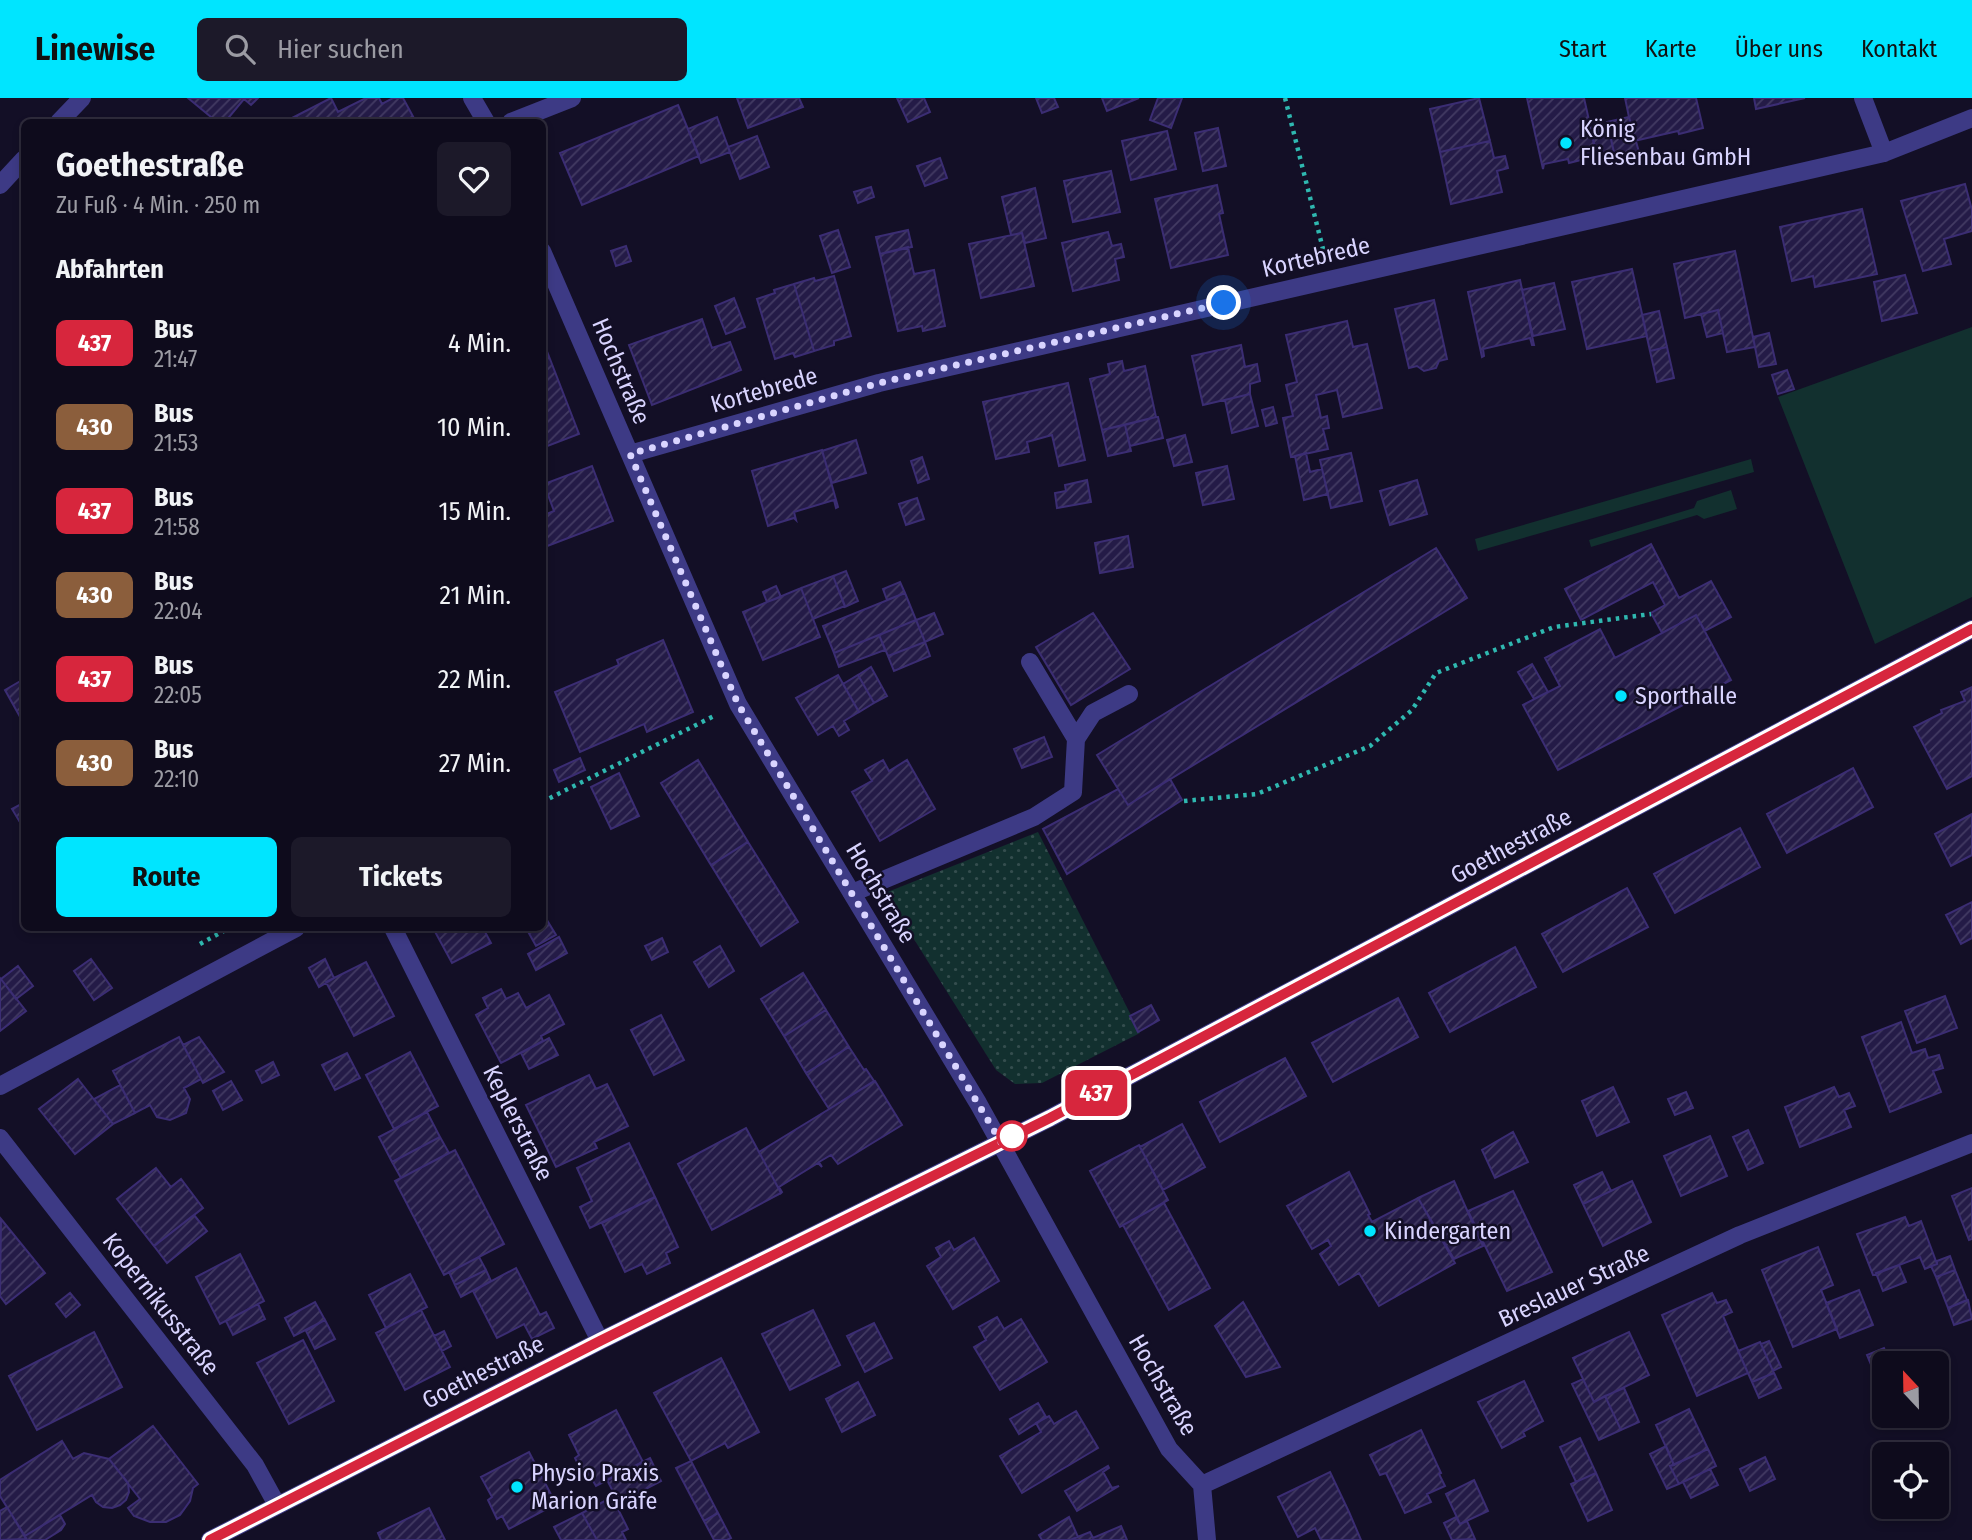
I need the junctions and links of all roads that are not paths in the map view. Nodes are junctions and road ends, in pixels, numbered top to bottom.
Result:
1 (82, 98) edge
2 (472, 98) edge
3 (572, 98) edge
4 (1863, 98) edge
5 (1972, 118) edge
6 (62, 119) edge
7 (484, 119) edge
8 (519, 119) edge
9 (1884, 153) junction
10 (21, 162) edge
11 (0, 185) edge
12 (546, 260) edge
13 (630, 454) junction
14 (1972, 629) edge
15 (1030, 662) dead end
16 (1129, 694) dead end
17 (1076, 739) junction
18 (852, 893) junction
19 (290, 931) edge
20 (395, 931) edge
21 (0, 1086) edge
22 (0, 1138) edge
23 (1001, 1142) junction
24 (1972, 1143) edge
25 (600, 1341) junction
26 (1202, 1485) junction
27 (277, 1504) junction
28 (210, 1540) edge
29 (1207, 1540) edge

1 - 6 street
2 - 7 street
3 - 8 street
4 - 9 street
5 - 9 street, Kortebrede
9 - 13 street, Kortebrede
10 - 11 street
12 - 13 street, Hochstraße
13 - 18 street, Hochstraße
14 - 23 street, Goethestraße
15 - 17 street
16 - 17 street
17 - 18 street
18 - 23 street, Hochstraße
19 - 21 street
20 - 25 street, Keplerstraße
22 - 27 street, Kopernikusstraße
23 - 25 street, Goethestraße
23 - 26 street, Hochstraße
24 - 26 street, Breslauer Straße
25 - 27 street, Goethestraße
26 - 29 street
27 - 28 street, Goethestraße

